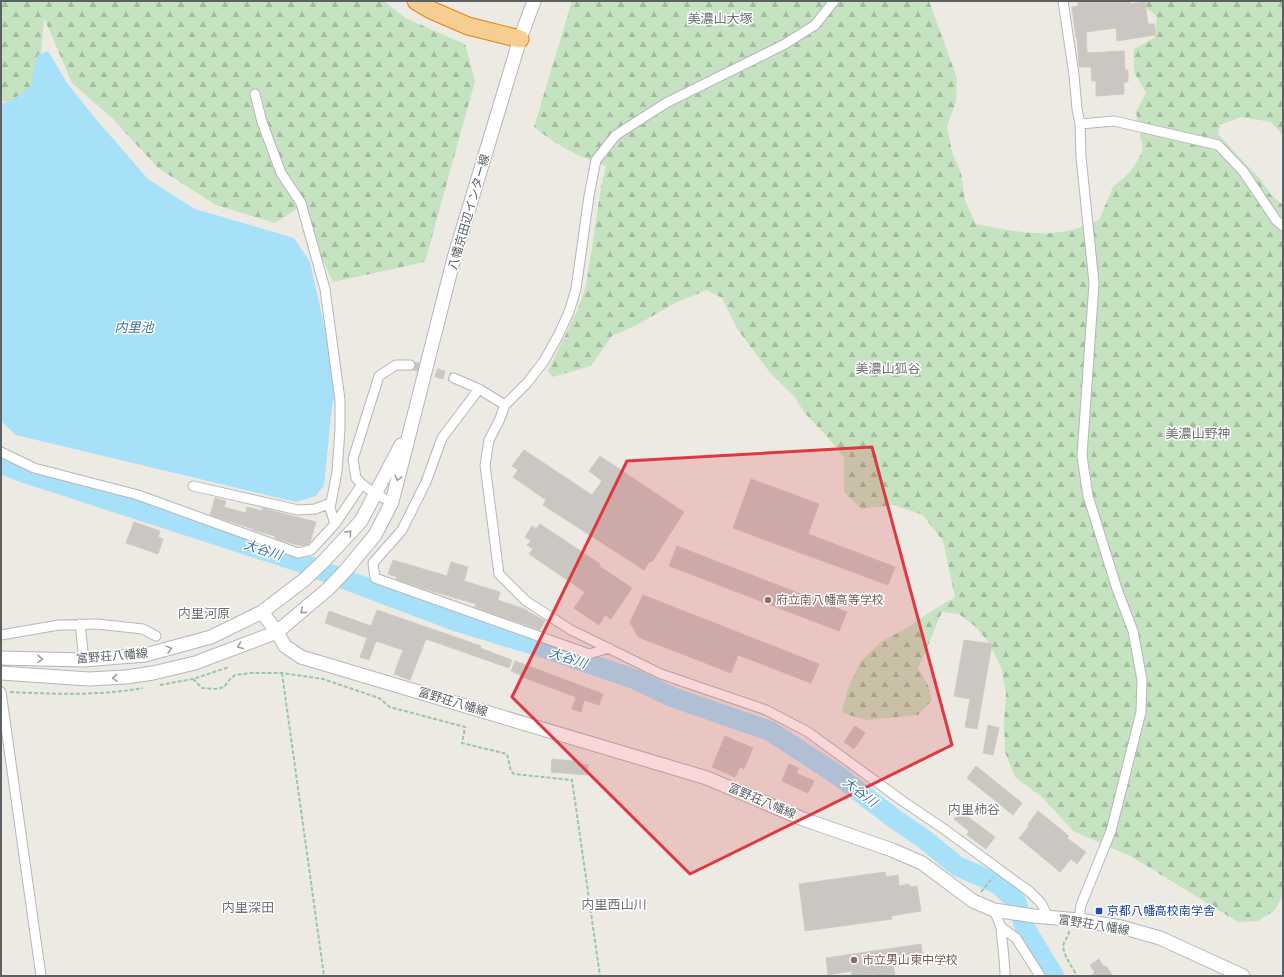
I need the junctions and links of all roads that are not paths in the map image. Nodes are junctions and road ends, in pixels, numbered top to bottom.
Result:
1 (416, 1) edge
2 (435, 1) edge
3 (534, 1) edge
4 (834, 1) edge
5 (1063, 1) edge
6 (520, 39) junction
7 (255, 94) dead end
8 (1080, 124) junction
9 (1283, 226) edge
10 (410, 365) tunnel mouth
11 (454, 378) tunnel mouth
12 (479, 389) junction
13 (505, 405) junction
14 (412, 426) junction
15 (1, 452) edge
16 (362, 484) junction
17 (194, 486) dead end
18 (375, 494) junction
19 (392, 502) junction
20 (331, 503) junction
21 (335, 524) junction
22 (262, 612) junction
23 (80, 624) junction
24 (277, 632) junction
25 (1, 635) edge
26 (156, 636) dead end
27 (609, 648) junction
28 (1, 658) edge
29 (84, 660) junction
30 (1, 672) edge
31 (1, 692) edge
32 (1000, 911) junction
33 (1049, 918) junction
34 (1074, 920) junction
35 (1001, 927) junction
36 (41, 976) edge
37 (1005, 976) edge
38 (1040, 976) edge
39 (1243, 976) edge

1 - 6 highway
2 - 6 highway
3 - 6 main road, 八幡京田辺インター線
4 - 13 street
5 - 8 street
6 - 14 main road, 八幡京田辺インター線
7 - 20 street
8 - 9 street
8 - 34 street
10 - 16 street
11 - 12 street
12 - 13 street
12 - 27 street
13 - 27 street
14 - 18 main road, 八幡京田辺インター線
14 -> 19 main road, 八幡京田辺インター線
15 - 21 street
16 - 18 street
16 - 21 street
17 - 20 street
18 - 19 street
22 -> 18 main road, 八幡京田辺インター線
19 -> 24 main road, 八幡京田辺インター線
20 - 21 street
22 - 24 main road, 富野荘八幡線
29 -> 22 main road, 富野荘八幡線
23 - 25 street, 富野荘八幡線
23 - 26 street, 富野荘八幡線
23 - 29 street
24 -> 30 main road, 富野荘八幡線
24 - 32 main road, 富野荘八幡線
27 - 33 street
28 -> 29 main road, 富野荘八幡線
31 - 36 street
32 - 33 main road, 富野荘八幡線
32 - 35 street
33 - 34 main road, 富野荘八幡線
34 - 39 main road, 富野荘八幡線
35 - 37 street
35 - 38 street

